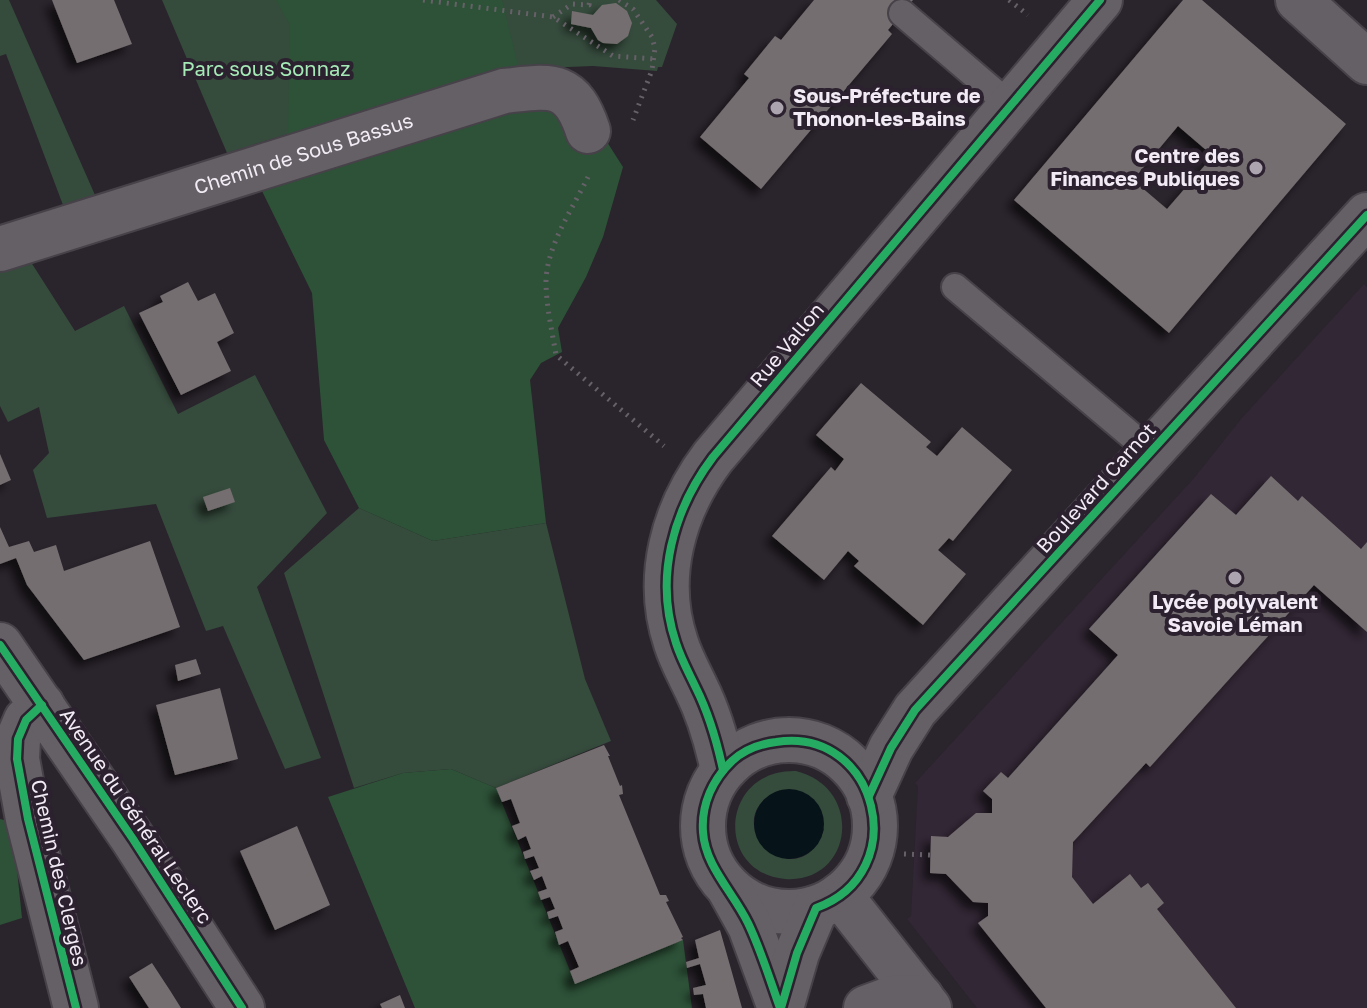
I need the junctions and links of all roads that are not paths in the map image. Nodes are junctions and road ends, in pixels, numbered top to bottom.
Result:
1 (1100, 0) edge
2 (1298, 0) edge
3 (902, 13) dead end
4 (1367, 62) edge
5 (1011, 106) junction
6 (588, 131) road end
7 (1367, 215) edge
8 (0, 249) edge
9 (955, 287) dead end
10 (1151, 452) junction
11 (0, 645) edge
12 (42, 705) junction
13 (723, 770) junction
14 (869, 796) junction
15 (730, 890) junction
16 (828, 901) junction
17 (925, 1002) edge
18 (76, 1008) edge
19 (242, 1008) edge
20 (780, 1008) edge
21 (866, 1008) edge

1 - 5 street, Rue Vallon
2 - 4 street
3 - 5 lane
5 - 13 street, Rue Vallon
6 - 8 street, Chemin de Sous Bassus
7 - 10 street, Boulevard Carnot
9 - 10 lane
10 - 14 street, Boulevard Carnot
11 - 12 street, Avenue du Général Leclerc
12 - 18 street, Chemin des Clerges
12 - 19 street, Avenue du Général Leclerc
13 - 14 street
13 - 15 street
14 - 16 street
15 - 16 street
15 - 20 street
16 - 17 street
16 - 20 street
17 - 21 street

